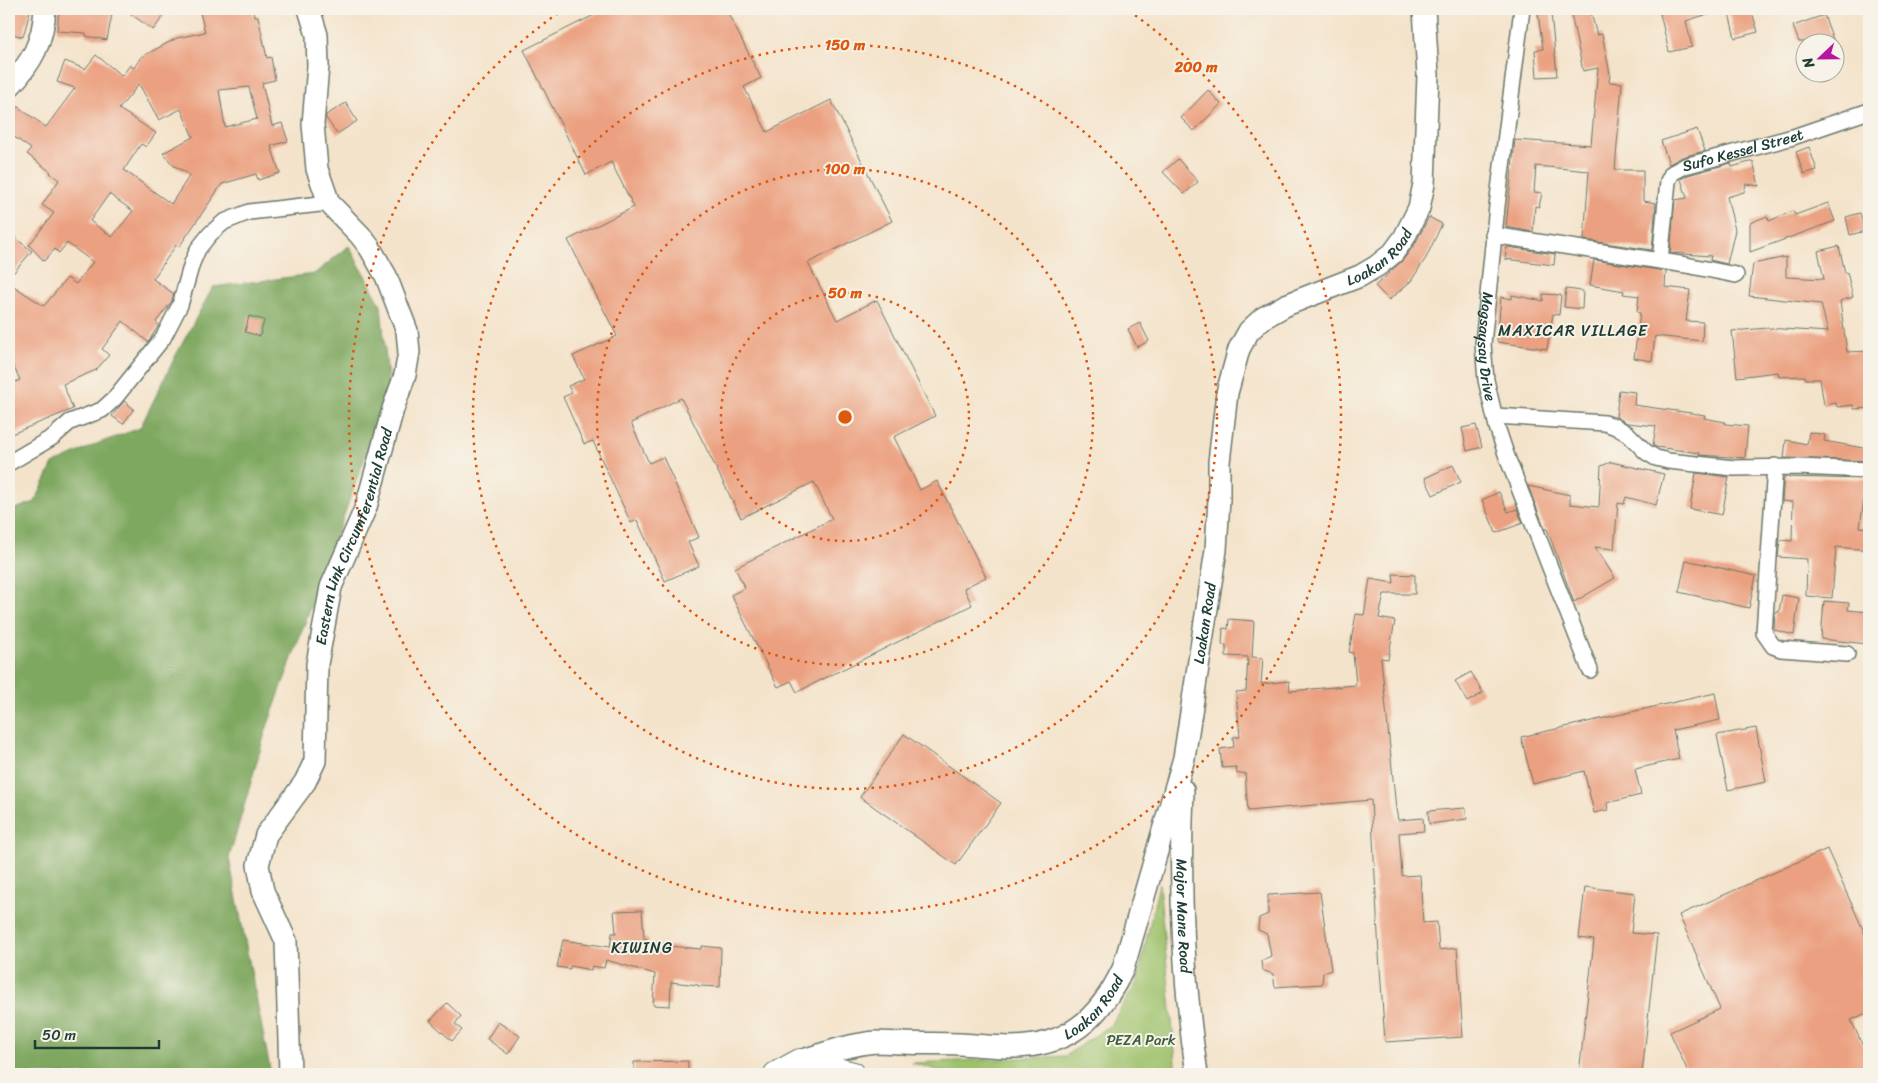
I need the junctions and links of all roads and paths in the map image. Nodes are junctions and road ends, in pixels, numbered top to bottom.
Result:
1 (45, 9) edge
2 (309, 9) edge
3 (1424, 9) edge
4 (1522, 9) edge
5 (9, 87) edge
6 (1869, 111) edge
7 (329, 203) junction
8 (1493, 235) junction
9 (1660, 261) junction
10 (1736, 275) dead end
11 (1494, 416) junction
12 (9, 463) edge
13 (1775, 466) junction
14 (1869, 470) edge
15 (1847, 654) dead end
16 (1590, 670) dead end
17 (1184, 758) junction
18 (800, 1061) junction
19 (290, 1074) edge
20 (776, 1074) edge
21 (853, 1074) edge
22 (1197, 1074) edge

1 - 5 main road
2 - 7 main road, Eastern Link Circumferential Road
3 - 17 main road, Loakan Road
4 - 8 street, Magsaysay Drive
6 - 9 street, Sufo Kessel Street
7 - 12 street
7 - 19 main road, Eastern Link Circumferential Road
8 - 9 street
8 - 11 street, Magsaysay Drive
9 - 10 street
11 - 13 street
11 - 16 street, Magsaysay Drive
13 - 14 street
13 - 15 street
17 - 18 main road, Loakan Road
17 - 22 main road, Major Mane Road
18 - 20 main road, Loakan Road
18 - 21 main road

